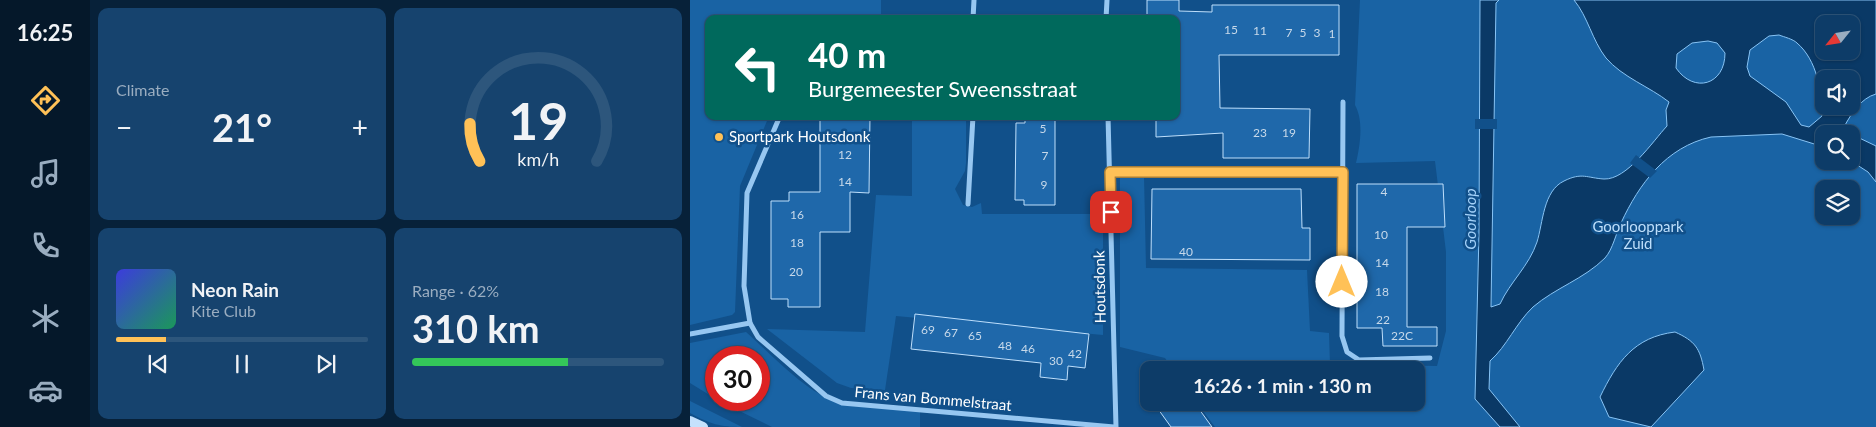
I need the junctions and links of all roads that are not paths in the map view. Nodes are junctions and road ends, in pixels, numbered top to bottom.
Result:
1 (974, 0) edge
2 (1107, 0) edge
3 (973, 15) edge
4 (1106, 15) edge
5 (1343, 102) dead end
6 (778, 120) edge
7 (973, 120) edge
8 (1108, 120) edge
9 (1110, 172) junction
10 (1343, 172) junction
11 (968, 204) dead end
12 (750, 323) junction
13 (690, 334) edge
14 (1430, 358) dead end
15 (690, 421) edge
16 (703, 427) edge
17 (1115, 427) edge

1 - 3 street
2 - 4 street
5 - 10 street
6 - 12 street, Frans van Bommelstraat
7 - 11 street
8 - 9 street, Houtsdonk
9 - 10 street
9 - 17 street, Houtsdonk
10 - 14 street
12 - 13 street
12 - 17 street, Frans van Bommelstraat
15 - 16 main road

